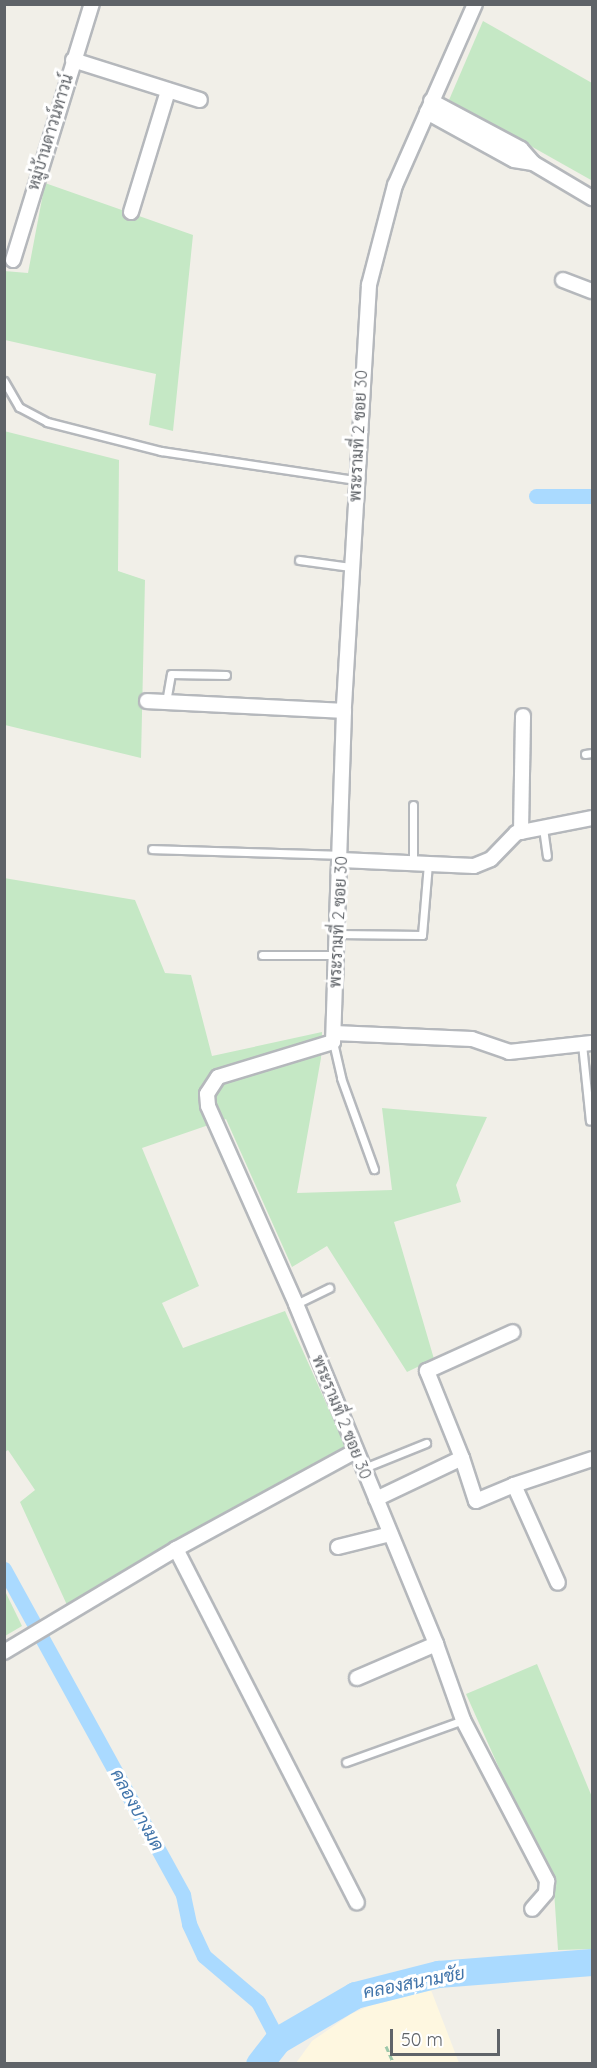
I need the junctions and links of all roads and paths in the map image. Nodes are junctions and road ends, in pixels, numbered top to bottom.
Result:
1 (92, 4) edge
2 (475, 4) edge
3 (73, 60) junction
4 (168, 91) junction
5 (200, 100) dead end
6 (429, 107) junction
7 (592, 198) edge
8 (131, 212) dead end
9 (13, 260) dead end
10 (563, 280) dead end
11 (592, 291) edge
12 (4, 381) edge
13 (356, 480) junction
14 (299, 560) dead end
15 (351, 567) junction
16 (226, 675) dead end
17 (147, 701) dead end
18 (166, 702) junction
19 (344, 711) junction
20 (524, 716) dead end
21 (413, 805) dead end
22 (592, 818) edge
23 (543, 828) junction
24 (521, 832) junction
25 (152, 849) dead end
26 (547, 856) dead end
27 (341, 857) junction
28 (413, 863) junction
29 (428, 864) junction
30 (337, 934) junction
31 (336, 955) junction
32 (262, 956) dead end
33 (333, 1037) junction
34 (587, 1043) edge
35 (590, 1121) dead end
36 (374, 1169) dead end
37 (329, 1288) dead end
38 (296, 1304) junction
39 (513, 1332) dead end
40 (426, 1443) dead end
41 (356, 1451) junction
42 (462, 1458) junction
43 (592, 1459) edge
44 (364, 1468) junction
45 (514, 1485) junction
46 (376, 1499) junction
47 (390, 1534) junction
48 (338, 1547) dead end
49 (176, 1550) junction
50 (558, 1583) dead end
51 (436, 1644) junction
52 (4, 1652) edge
53 (357, 1678) dead end
54 (463, 1720) junction
55 (346, 1762) dead end
56 (357, 1902) dead end
57 (532, 1909) dead end
58 (386, 2046) dead end
59 (394, 2064) edge

1 - 3 street, หมู่บ้านดาวน์ทาวน์
2 - 6 street, พระรามที่ 2 ซอย 30
3 - 4 street
3 - 9 street, หมู่บ้านดาวน์ทาวน์
4 - 5 street
4 - 8 street
6 - 7 street
6 - 13 street, พระรามที่ 2 ซอย 30
10 - 11 street
12 - 13 lane
13 - 15 street, พระรามที่ 2 ซอย 30
14 - 15 lane
15 - 19 street, พระรามที่ 2 ซอย 30
16 - 18 lane
17 - 18 street
18 - 19 street
19 - 27 street, พระรามที่ 2 ซอย 30
20 - 24 street
21 - 28 lane
22 - 23 street
23 - 24 street
23 - 26 lane
24 - 29 street
25 - 27 lane
27 - 28 street
27 - 30 street, พระรามที่ 2 ซอย 30
28 - 29 street
29 - 30 lane
30 - 31 street, พระรามที่ 2 ซอย 30
31 - 32 lane
31 - 33 street, พระรามที่ 2 ซอย 30
33 - 34 street
33 - 36 lane
33 - 38 street, พระรามที่ 2 ซอย 30
34 - 35 lane
37 - 38 lane
38 - 41 street, พระรามที่ 2 ซอย 30
39 - 42 street
40 - 44 lane
41 - 44 street, พระรามที่ 2 ซอย 30
41 - 49 street
42 - 45 street
42 - 46 street
43 - 45 street
44 - 46 street, พระรามที่ 2 ซอย 30
45 - 50 street
46 - 47 street, พระรามที่ 2 ซอย 30
47 - 48 street
47 - 51 street, พระรามที่ 2 ซอย 30
49 - 52 street
49 - 56 street
51 - 53 street
51 - 54 street, พระรามที่ 2 ซอย 30
54 - 55 lane
54 - 57 street, พระรามที่ 2 ซอย 30
58 - 59 path

